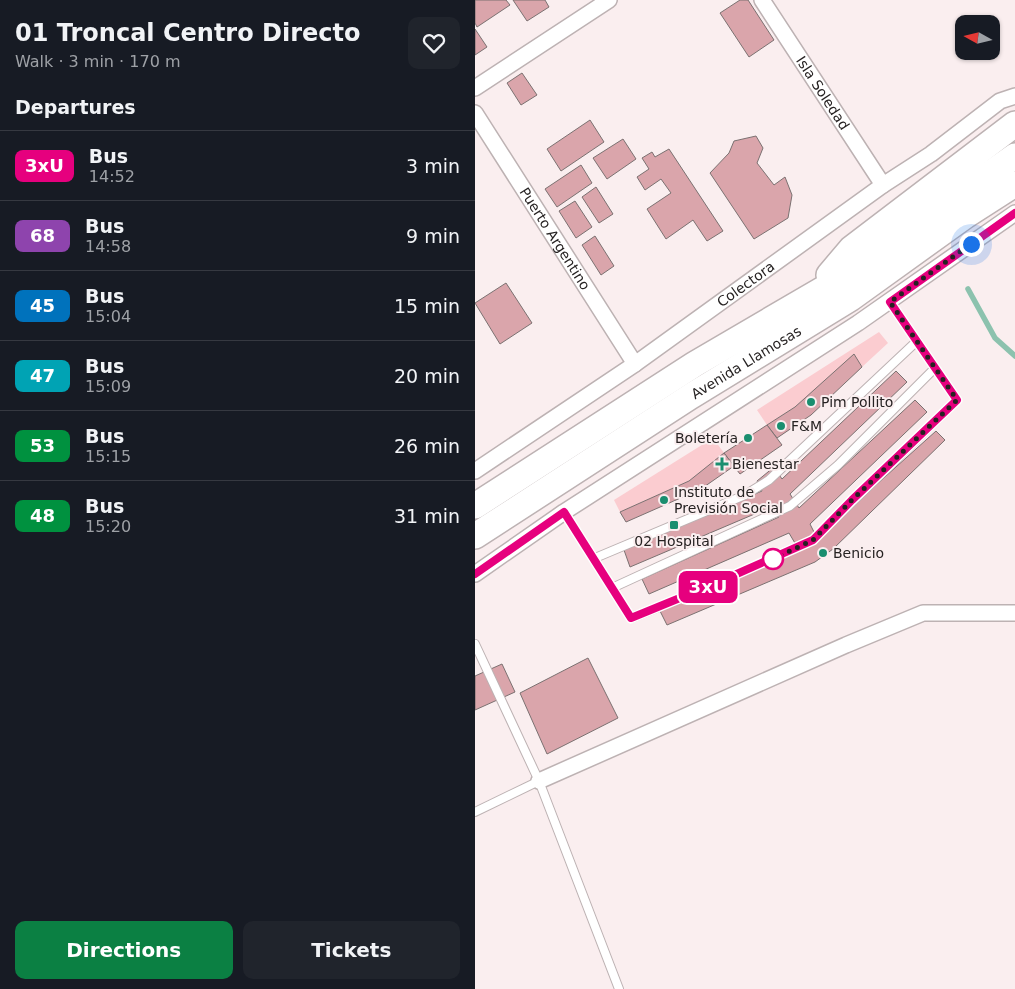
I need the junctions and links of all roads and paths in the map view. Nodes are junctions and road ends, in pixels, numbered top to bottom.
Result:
1 (609, 0) edge
2 (762, 0) edge
3 (475, 88) edge
4 (1015, 96) edge
5 (475, 113) edge
6 (1015, 124) edge
7 (1015, 156) edge
8 (1015, 184) edge
9 (883, 185) junction
10 (1015, 206) edge
11 (1015, 213) edge
12 (965, 216) junction
13 (810, 296) junction
14 (890, 302) junction
15 (917, 341) junction
16 (635, 364) junction
17 (935, 368) junction
18 (475, 471) edge
19 (475, 506) edge
20 (564, 512) junction
21 (475, 536) edge
22 (595, 558) junction
23 (475, 574) edge
24 (612, 588) junction
25 (1015, 613) edge
26 (475, 644) edge
27 (539, 780) junction
28 (475, 812) edge
29 (619, 989) edge

1 - 3 street
2 - 9 street, Isla Soledad
4 - 9 street, Colectora
5 - 16 street, Puerto Argentino
6 - 13 highway
7 - 13 highway, Avenida Llamosas
8 - 12 highway, Avenida Llamosas
9 - 16 street, Colectora
10 - 12 highway
11 - 14 street
12 - 21 highway, Avenida Llamosas
13 - 19 highway, Avenida Llamosas
14 - 15 lane
14 - 20 street
15 - 17 lane
15 - 22 lane
16 - 18 street, Colectora
17 - 24 lane
17 - 24 lane
20 - 22 lane
20 - 23 street
22 - 24 lane
25 - 27 street
26 - 27 lane
27 - 28 lane
27 - 29 lane

